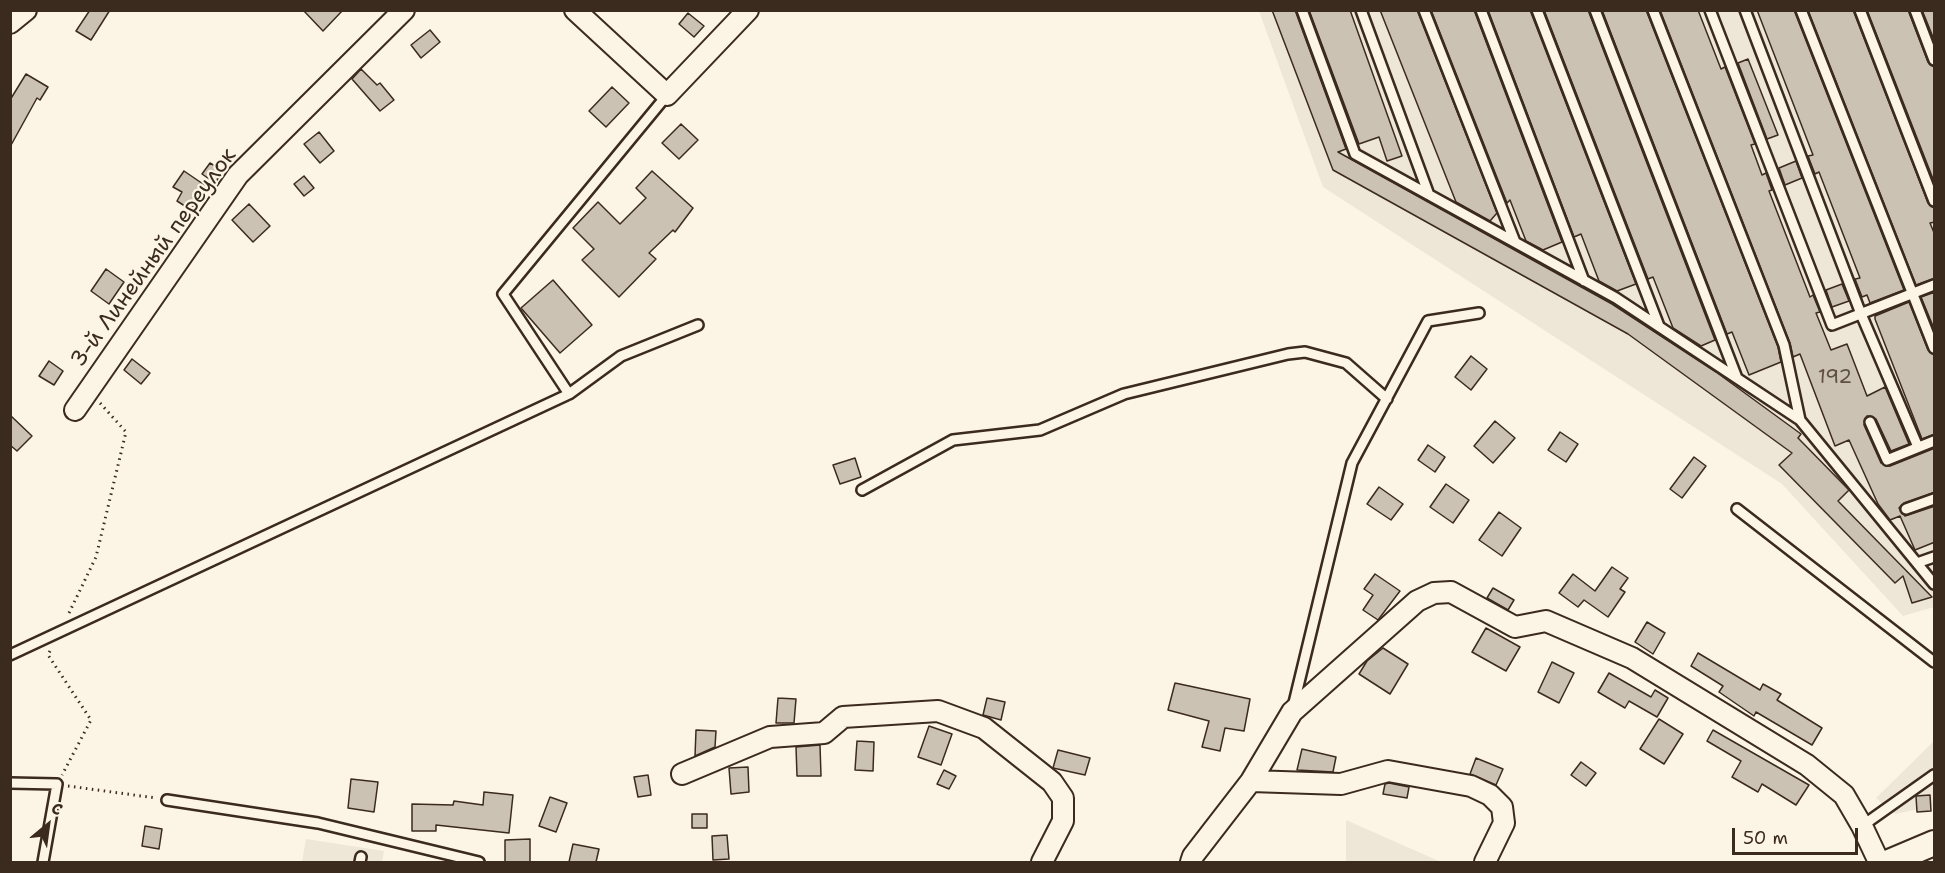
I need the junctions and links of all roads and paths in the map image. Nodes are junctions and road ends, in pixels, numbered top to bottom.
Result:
1 (26, 10) edge
2 (404, 10) edge
3 (575, 10) edge
4 (748, 10) edge
5 (1302, 10) edge
6 (1361, 10) edge
7 (1424, 10) edge
8 (1481, 10) edge
9 (1537, 10) edge
10 (1595, 10) edge
11 (1653, 10) edge
12 (1710, 10) edge
13 (1745, 10) edge
14 (1800, 10) edge
15 (1860, 10) edge
16 (1915, 10) edge
17 (10, 23) edge
18 (1935, 60) edge
19 (666, 95) junction
20 (1429, 195) junction
21 (1935, 201) edge
22 (1515, 242) junction
23 (1584, 280) junction
24 (1935, 285) edge
25 (1913, 294) junction
26 (1479, 313) dead end
27 (1861, 314) junction
28 (698, 325) dead end
29 (1659, 326) junction
30 (1935, 348) edge
31 (1737, 378) junction
32 (568, 394) junction
33 (1387, 399) junction
34 (75, 410) dead end
35 (1800, 420) junction
36 (1870, 422) dead end
37 (1935, 441) edge
38 (1918, 447) junction
39 (862, 490) dead end
40 (1935, 499) edge
41 (1737, 509) dead end
42 (1906, 509) dead end
43 (1935, 557) edge
44 (1917, 563) junction
45 (1935, 584) edge
46 (10, 655) edge
47 (1935, 662) edge
48 (1292, 712) junction
49 (682, 774) dead end
50 (1935, 776) edge
51 (1251, 782) junction
52 (10, 783) edge
53 (167, 800) dead end
54 (1862, 826) junction
55 (1935, 843) edge
56 (43, 862) edge
57 (479, 862) edge
58 (1042, 862) edge
59 (1191, 862) edge
60 (1485, 862) edge
61 (1878, 862) edge
62 (1889, 862) edge

1 - 17 street
2 - 34 street, 3-й Линейный переулок
3 - 19 street
4 - 19 street
5 - 20 lane
6 - 20 lane
7 - 22 lane
8 - 23 lane
9 - 29 lane
10 - 31 lane
11 - 35 lane
12 - 27 lane
13 - 27 lane
14 - 25 lane
15 - 21 lane
16 - 18 lane
19 - 32 lane
20 - 22 lane
22 - 23 lane
23 - 29 lane
24 - 25 lane
25 - 27 lane
25 - 30 lane
26 - 33 lane
27 - 38 lane
28 - 32 lane
29 - 31 lane
31 - 35 lane
32 - 46 lane
33 - 39 lane
33 - 48 lane
35 - 44 lane
36 - 38 lane
37 - 38 lane
40 - 42 lane
41 - 47 lane
43 - 44 lane
44 - 45 lane
48 - 51 street
48 - 54 street
49 - 58 street
50 - 54 lane
51 - 59 street
51 - 60 street
52 - 56 lane
53 - 57 lane
54 - 61 street
55 - 62 street

